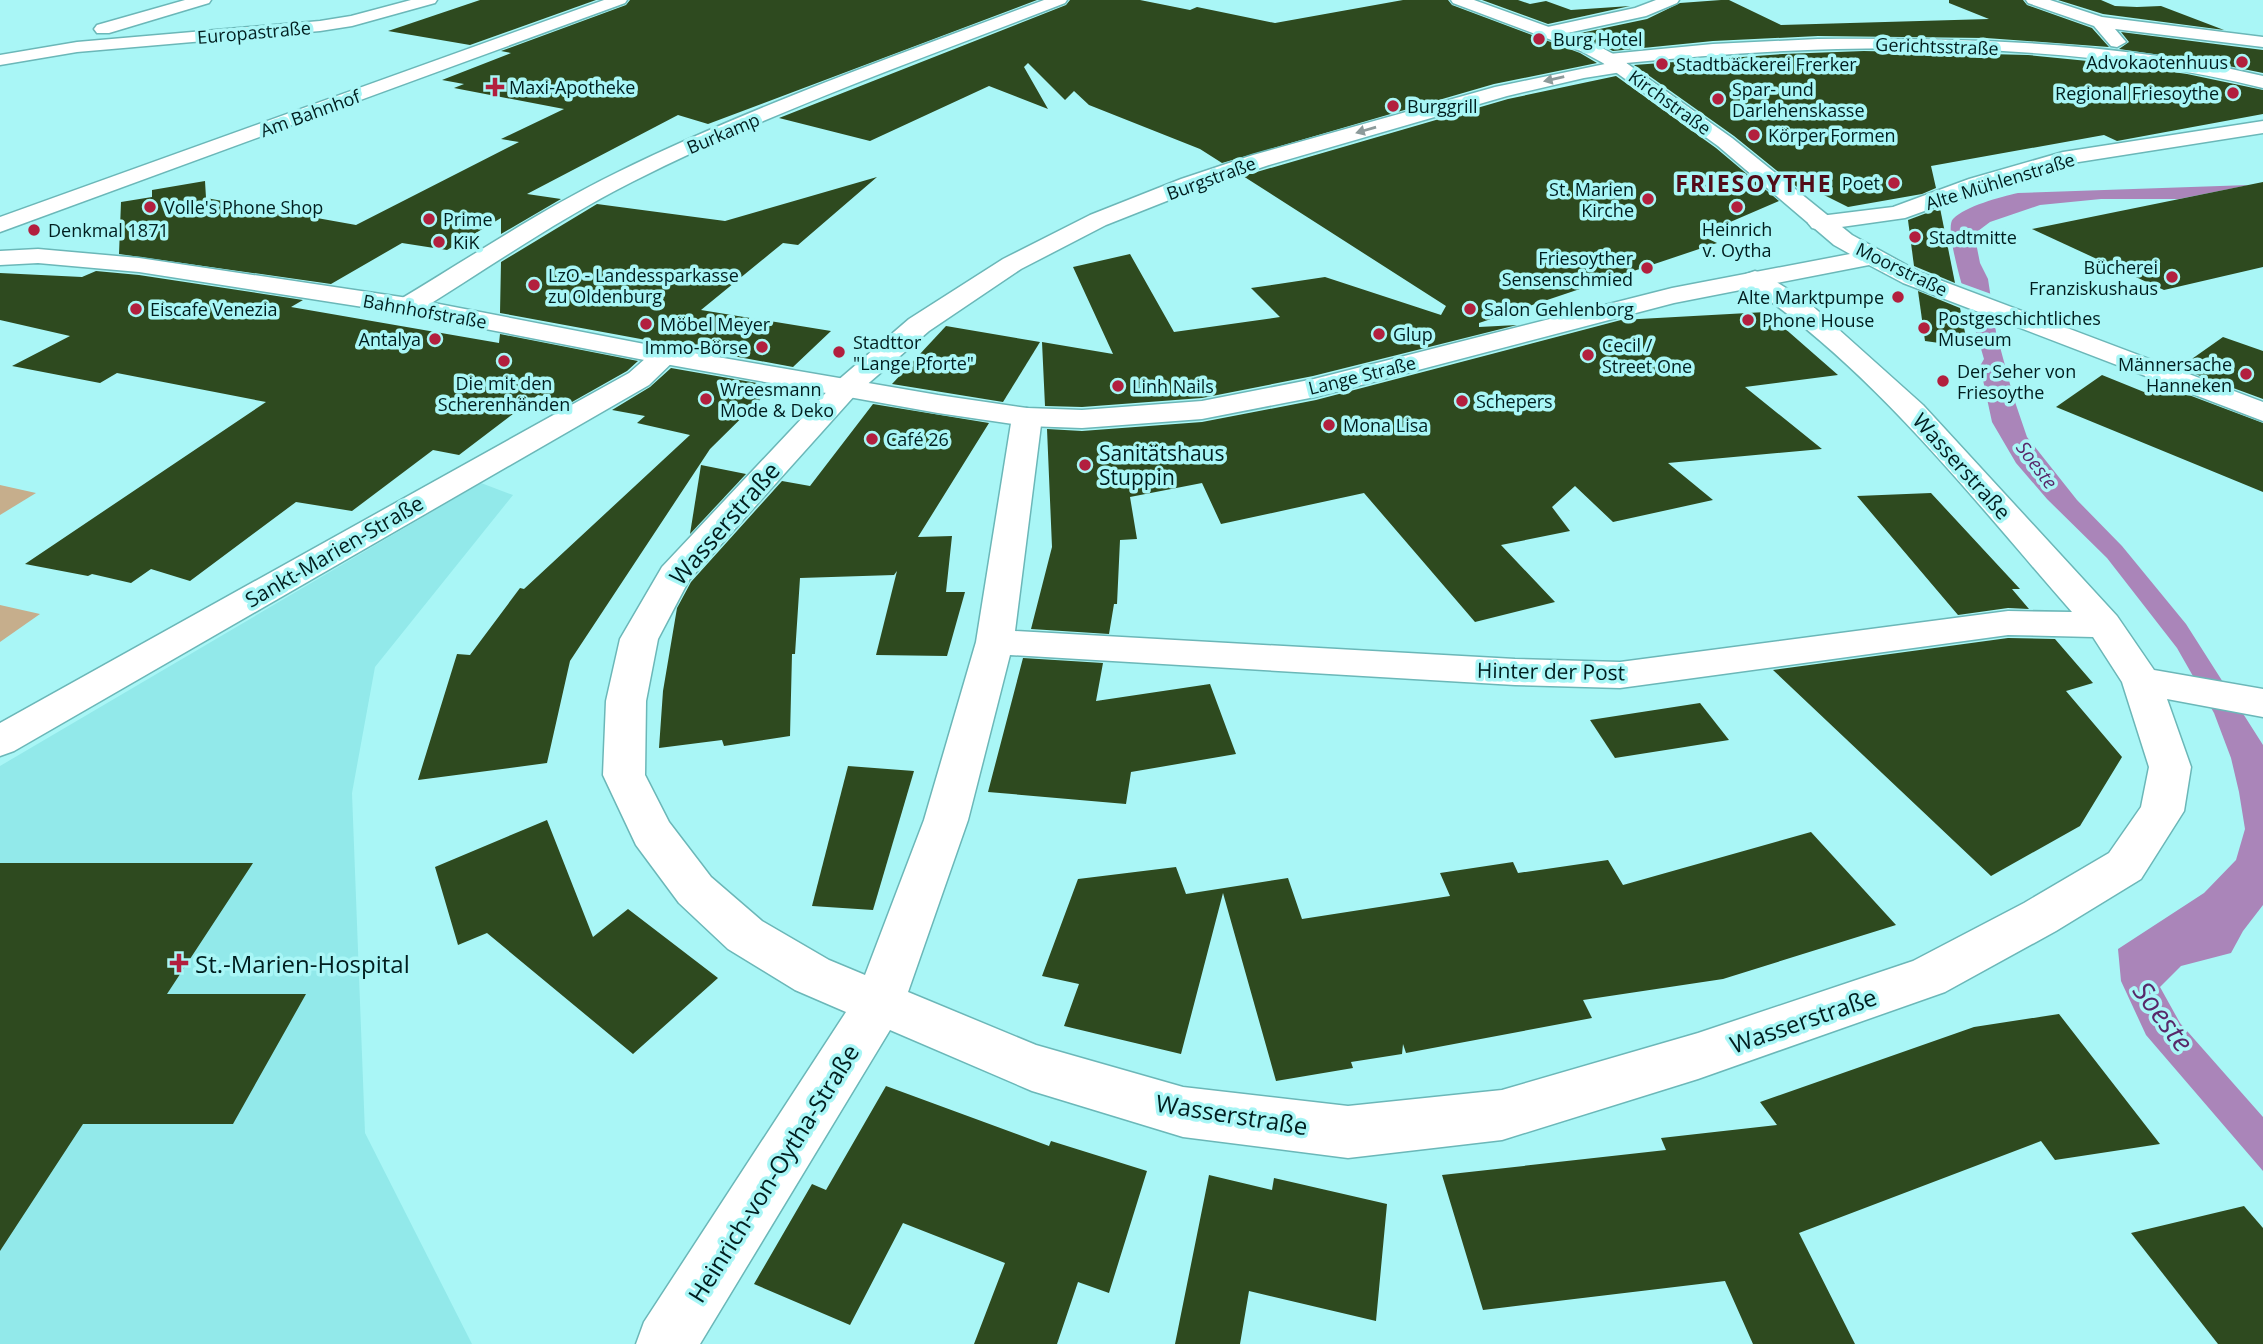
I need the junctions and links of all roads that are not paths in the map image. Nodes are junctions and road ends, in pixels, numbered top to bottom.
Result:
1 (203, 0) edge
2 (429, 0) edge
3 (620, 0) edge
4 (1059, 0) edge
5 (1459, 0) edge
6 (1671, 0) edge
7 (2034, 0) edge
8 (2100, 22) junction
9 (1549, 32) junction
10 (2263, 42) edge
11 (77, 47) junction
12 (2130, 57) junction
13 (0, 60) edge
14 (1615, 63) junction
15 (2263, 82) edge
16 (2263, 127) edge
17 (1820, 223) junction
18 (0, 225) edge
19 (1870, 257) junction
20 (0, 258) edge
21 (1755, 279) junction
22 (408, 306) junction
23 (665, 356) junction
24 (846, 388) junction
25 (2263, 412) edge
26 (1027, 417) junction
27 (2104, 625) junction
28 (995, 642) junction
29 (2155, 684) junction
30 (2256, 702) edge
31 (0, 741) edge
32 (880, 1002) junction
33 (666, 1344) edge

1 - 11 street, Europastraße
2 - 11 street, Europastraße
3 - 18 street, Am Bahnhof
4 - 22 street, Burkamp
5 - 9 street, Kirchstraße
6 - 9 street
7 - 8 street
8 - 10 street
8 - 12 street
9 - 14 street, Kirchstraße
11 - 13 street, Europastraße
12 - 14 street, Gerichtsstraße
12 - 15 street, Gerichtsstraße
14 - 17 street, Kirchstraße
14 -> 24 street, Burgstraße
16 - 17 street, Alte Mühlenstraße
17 - 19 street, Moorstraße
19 - 21 street, Lange Straße
19 - 25 street, Moorstraße
20 - 22 street, Bahnhofstraße
21 - 26 street, Lange Straße
21 - 27 street, Wasserstraße
22 - 23 street, Bahnhofstraße
23 - 24 street, Bahnhofstraße
23 - 31 street, Sankt-Marien-Straße
24 - 26 street, Lange Straße
24 - 32 street, Wasserstraße
26 - 28 street, Heinrich-von-Oytha-Straße
27 - 28 street, Hinter der Post
27 - 29 street, Wasserstraße
28 - 32 street, Heinrich-von-Oytha-Straße
29 - 30 street
29 - 32 street, Wasserstraße
32 - 33 street, Heinrich-von-Oytha-Straße

